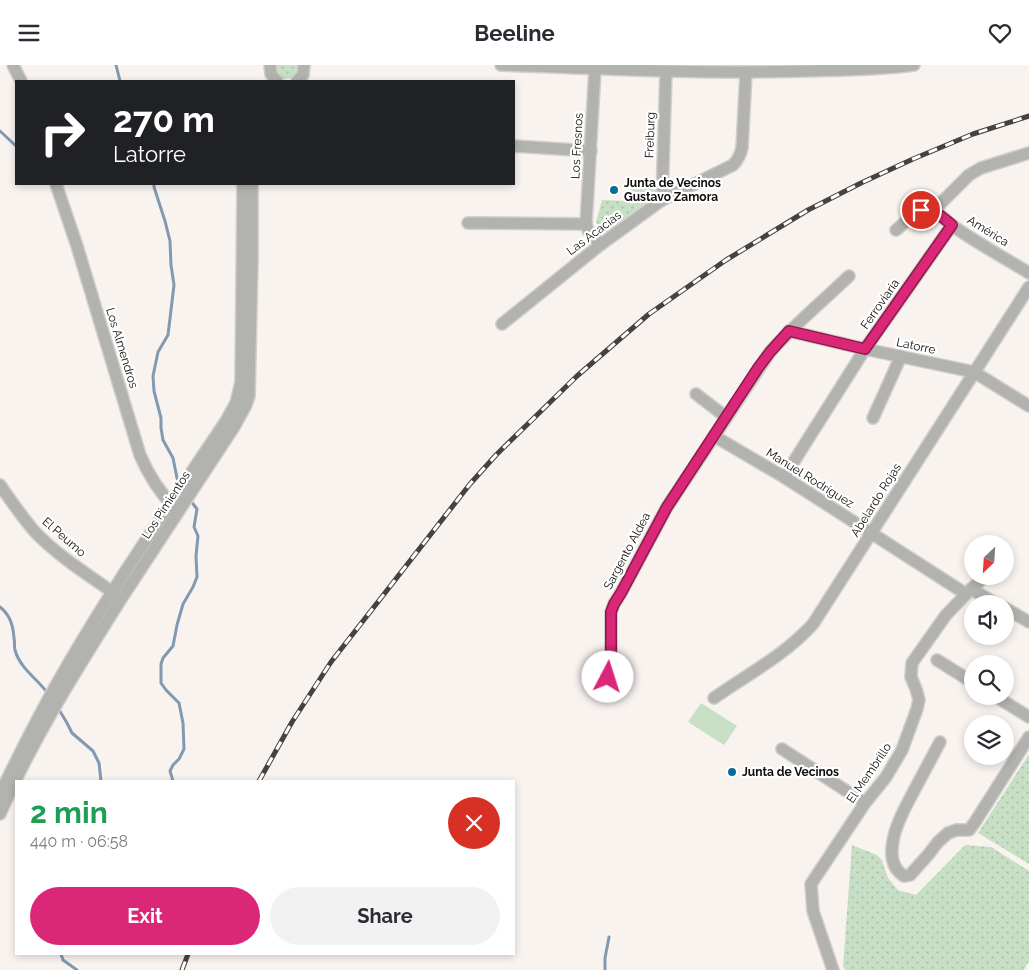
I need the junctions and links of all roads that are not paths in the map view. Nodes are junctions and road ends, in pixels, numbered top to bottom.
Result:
1 (13, 65) edge
2 (270, 65) edge
3 (308, 65) edge
4 (501, 65) edge
5 (914, 65) edge
6 (595, 69) junction
7 (666, 71) junction
8 (746, 73) junction
9 (20, 80) edge
10 (274, 80) edge
11 (298, 80) edge
12 (515, 146) edge
13 (591, 151) junction
14 (1029, 153) edge
15 (56, 185) edge
16 (243, 185) edge
17 (252, 185) edge
18 (662, 200) junction
19 (933, 211) junction
20 (468, 223) dead end
21 (586, 223) junction
22 (952, 225) junction
23 (896, 230) dead end
24 (600, 245) junction
25 (1029, 273) edge
26 (849, 276) dead end
27 (1029, 287) edge
28 (502, 324) dead end
29 (789, 331) junction
30 (865, 349) junction
31 (901, 357) junction
32 (974, 372) junction
33 (696, 394) dead end
34 (1029, 406) edge
35 (726, 417) junction
36 (872, 418) dead end
37 (714, 436) junction
38 (784, 477) junction
39 (0, 485) edge
40 (175, 507) junction
41 (871, 534) junction
42 (976, 585) edge
43 (969, 592) junction
44 (976, 595) edge
45 (117, 596) junction
46 (1014, 613) edge
47 (1029, 622) edge
48 (937, 660) dead end
49 (964, 677) edge
50 (606, 694) dead end
51 (714, 698) dead end
52 (1010, 705) edge
53 (1029, 717) edge
54 (1029, 737) edge
55 (940, 742) dead end
56 (782, 749) dead end
57 (16, 780) edge
58 (15, 783) edge
59 (0, 794) edge
60 (865, 803) junction
61 (0, 814) edge
62 (833, 970) edge

1 - 9 street
2 - 10 street
3 - 11 street
4 - 6 street
5 - 8 street
6 - 7 street
6 - 13 street, Los Fresnos
7 - 8 street
7 - 18 street, Freiburg
8 - 18 street, Las Acacias
12 - 13 street
13 - 21 street, Los Fresnos
14 - 19 street
15 - 40 street, Los Almendros
16 - 40 street, Los Pimientos
17 - 40 street, Los Pimientos
18 - 24 street, Las Acacias
19 - 22 street, América
19 - 23 street
20 - 21 street
21 - 24 street
22 - 25 street, América
22 - 30 street, Ferroviaria
24 - 28 street, Las Acacias
26 - 29 street, Sargento Aldea
27 - 32 street, Abelardo Rojas
29 - 30 street, Latorre
29 - 35 street, Sargento Aldea
30 - 31 street, Latorre
30 - 38 street, Ferroviaria
31 - 32 street, Latorre
31 - 36 street
32 - 34 street, Latorre
32 - 41 street, Abelardo Rojas
33 - 35 street
35 - 37 street, Sargento Aldea
37 - 38 street, Manuel Rodríguez
37 - 50 street, Sargento Aldea
38 - 41 street, Manuel Rodríguez
39 - 45 street, El Peumo
40 - 45 street, Los Pimientos
41 - 43 street, Manuel Rodríguez
41 - 51 street, Abelardo Rojas
42 - 43 street, El Membrillo
43 - 44 street, Manuel Rodríguez
43 - 60 street, El Membrillo
45 - 57 street, Los Pimientos
45 - 59 street, Los Pimientos
46 - 47 street
48 - 49 street
52 - 53 street
54 - 55 street
56 - 60 street
58 - 61 street, Los Pimientos
60 - 62 street, El Membrillo

